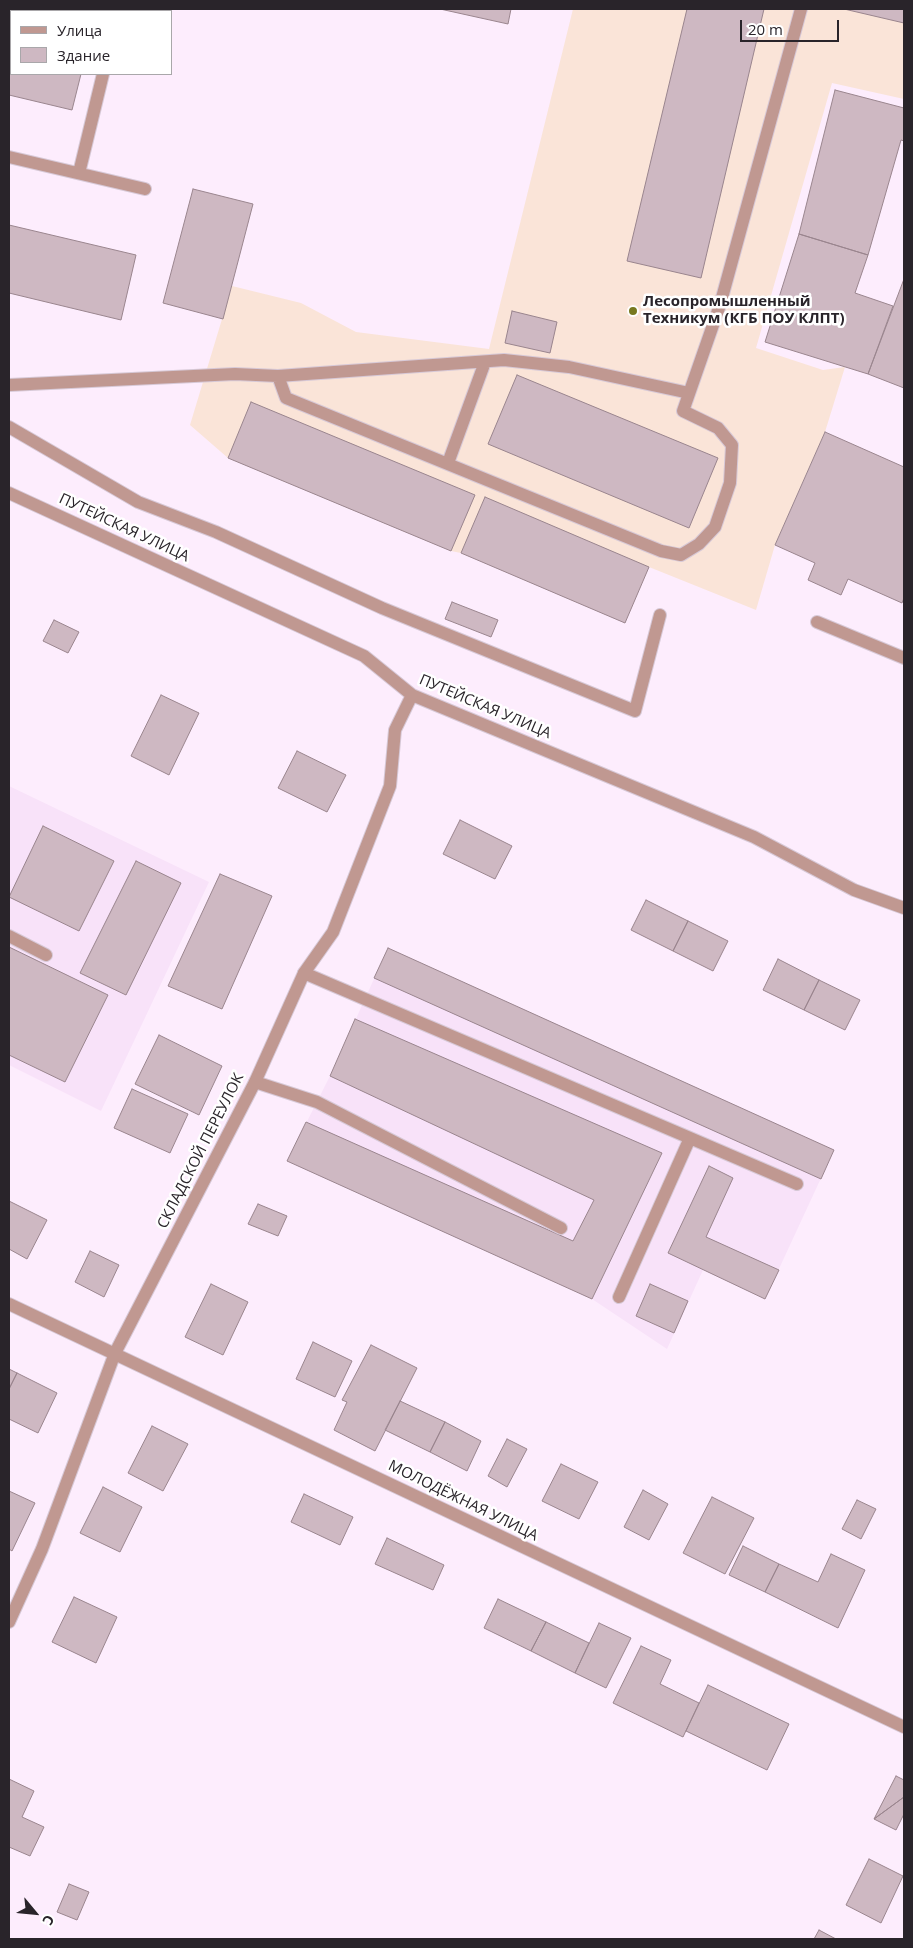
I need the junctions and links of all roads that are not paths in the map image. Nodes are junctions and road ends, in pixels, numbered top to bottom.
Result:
1 (801, 9) edge
2 (103, 75) edge
3 (9, 157) edge
4 (79, 173) junction
5 (145, 189) dead end
6 (485, 362) junction
7 (278, 376) junction
8 (9, 384) edge
9 (689, 393) junction
10 (9, 427) edge
11 (448, 463) junction
12 (9, 493) edge
13 (660, 615) dead end
14 (817, 622) dead end
15 (904, 658) edge
16 (412, 695) junction
17 (904, 908) edge
18 (9, 936) edge
19 (46, 955) dead end
20 (304, 973) junction
21 (255, 1082) junction
22 (690, 1138) junction
23 (798, 1184) dead end
24 (561, 1228) dead end
25 (619, 1297) dead end
26 (9, 1304) edge
27 (115, 1353) junction
28 (9, 1622) edge
29 (904, 1728) edge

1 - 9 street
2 - 4 street
3 - 4 street
4 - 5 street
6 - 7 street
6 - 9 street
6 - 11 street
7 - 8 street
7 - 11 street
9 - 11 street
10 - 13 street
12 - 16 street, ПУТЕЙСКАЯ УЛИЦА
14 - 15 street
16 - 17 street, ПУТЕЙСКАЯ УЛИЦА
16 - 20 street, СКЛАДСКОЙ ПЕРЕУЛОК
18 - 19 street
20 - 21 street, СКЛАДСКОЙ ПЕРЕУЛОК
20 - 22 street
21 - 24 street
21 - 27 street, СКЛАДСКОЙ ПЕРЕУЛОК
22 - 23 street
22 - 25 street
26 - 27 street, МОЛОДЁЖНАЯ УЛИЦА
27 - 28 street, СКЛАДСКОЙ ПЕРЕУЛОК
27 - 29 street, МОЛОДЁЖНАЯ УЛИЦА

